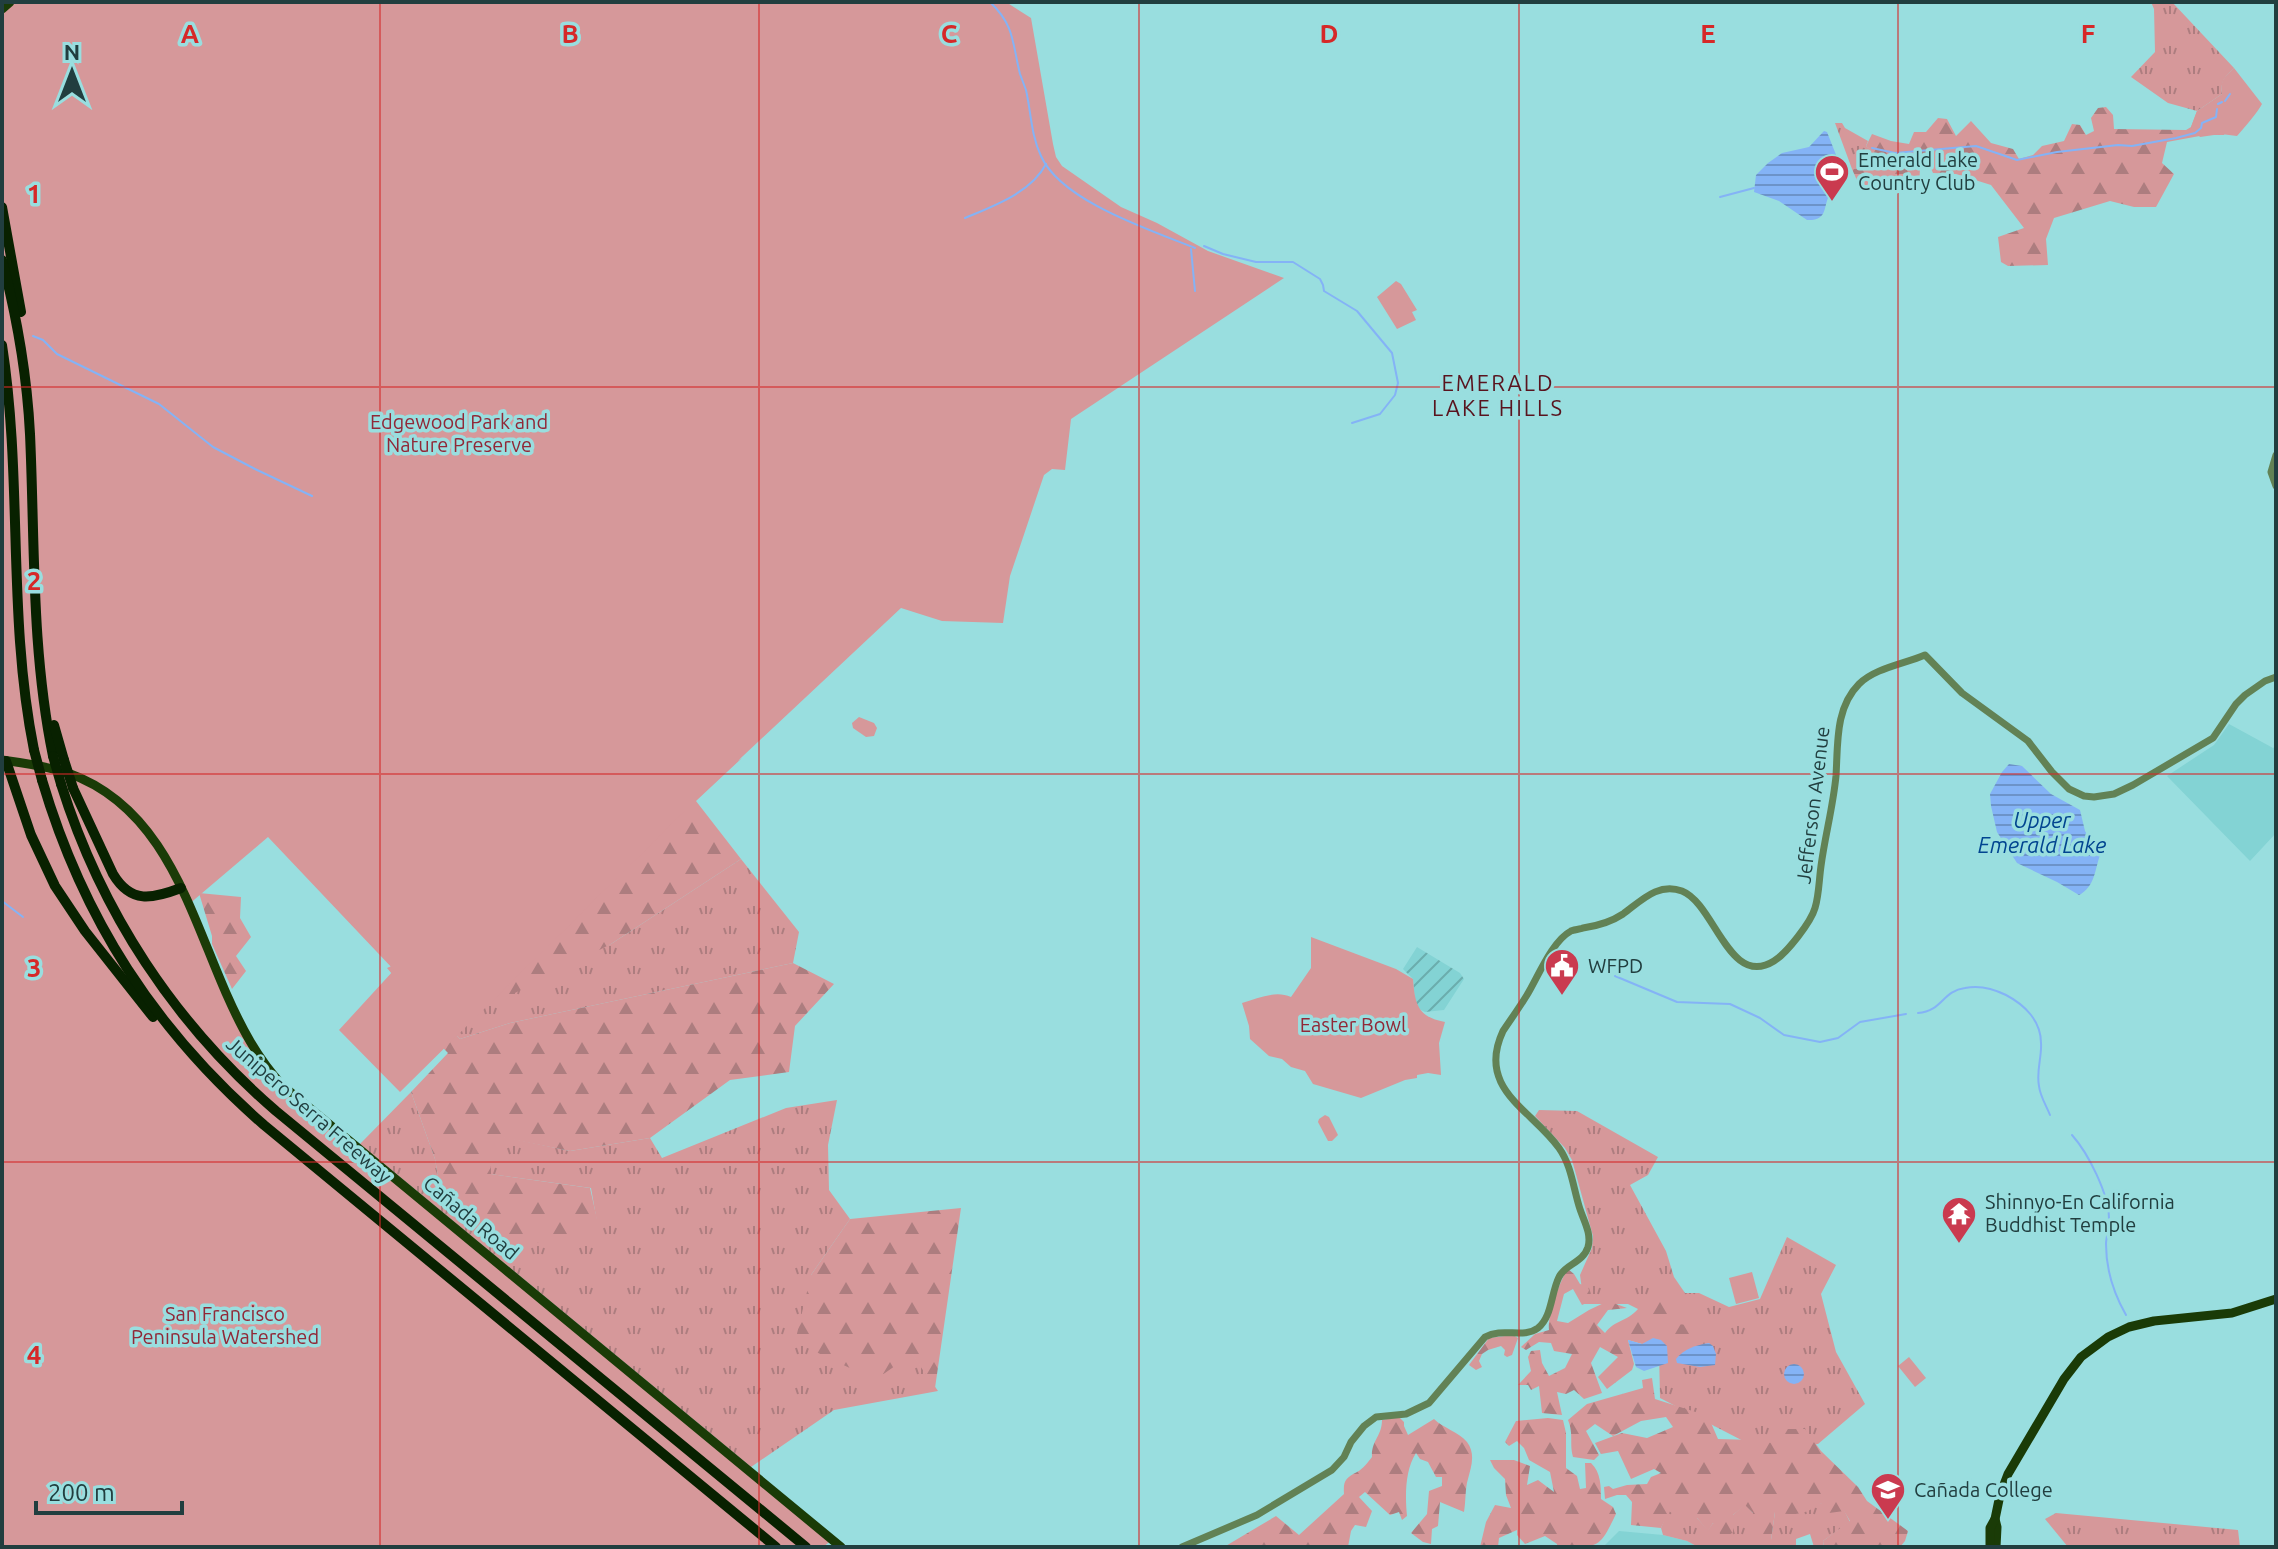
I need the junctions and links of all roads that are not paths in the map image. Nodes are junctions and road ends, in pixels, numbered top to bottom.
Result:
1 (10, 2) edge
2 (2, 9) edge
3 (2, 207) edge
4 (2, 260) edge
5 (15, 298) junction
6 (2, 345) edge
7 (2276, 455) edge
8 (2276, 486) edge
9 (2276, 677) edge
10 (59, 758) junction
11 (4, 761) edge
12 (181, 888) junction
13 (203, 1068) junction
14 (2276, 1299) edge
15 (1995, 1519) junction
16 (776, 1547) edge
17 (806, 1547) edge
18 (841, 1547) edge
19 (1182, 1547) edge
20 (1990, 1547) edge
21 (1996, 1547) edge

1 - 2 main road
3 - 5 highway
4 - 5 highway
5 - 10 highway, Junipero Serra Freeway
6 - 13 highway, Junipero Serra Freeway, bridge
7 - 8 street
9 - 19 street, Jefferson Avenue
10 - 12 highway, bridge
10 - 17 highway, Junipero Serra Freeway, bridge
11 - 12 main road, Cañada Road
11 - 13 highway
12 - 18 main road, Cañada Road
13 - 16 highway, Junipero Serra Freeway
14 - 15 main road
15 - 20 main road
15 - 21 main road

